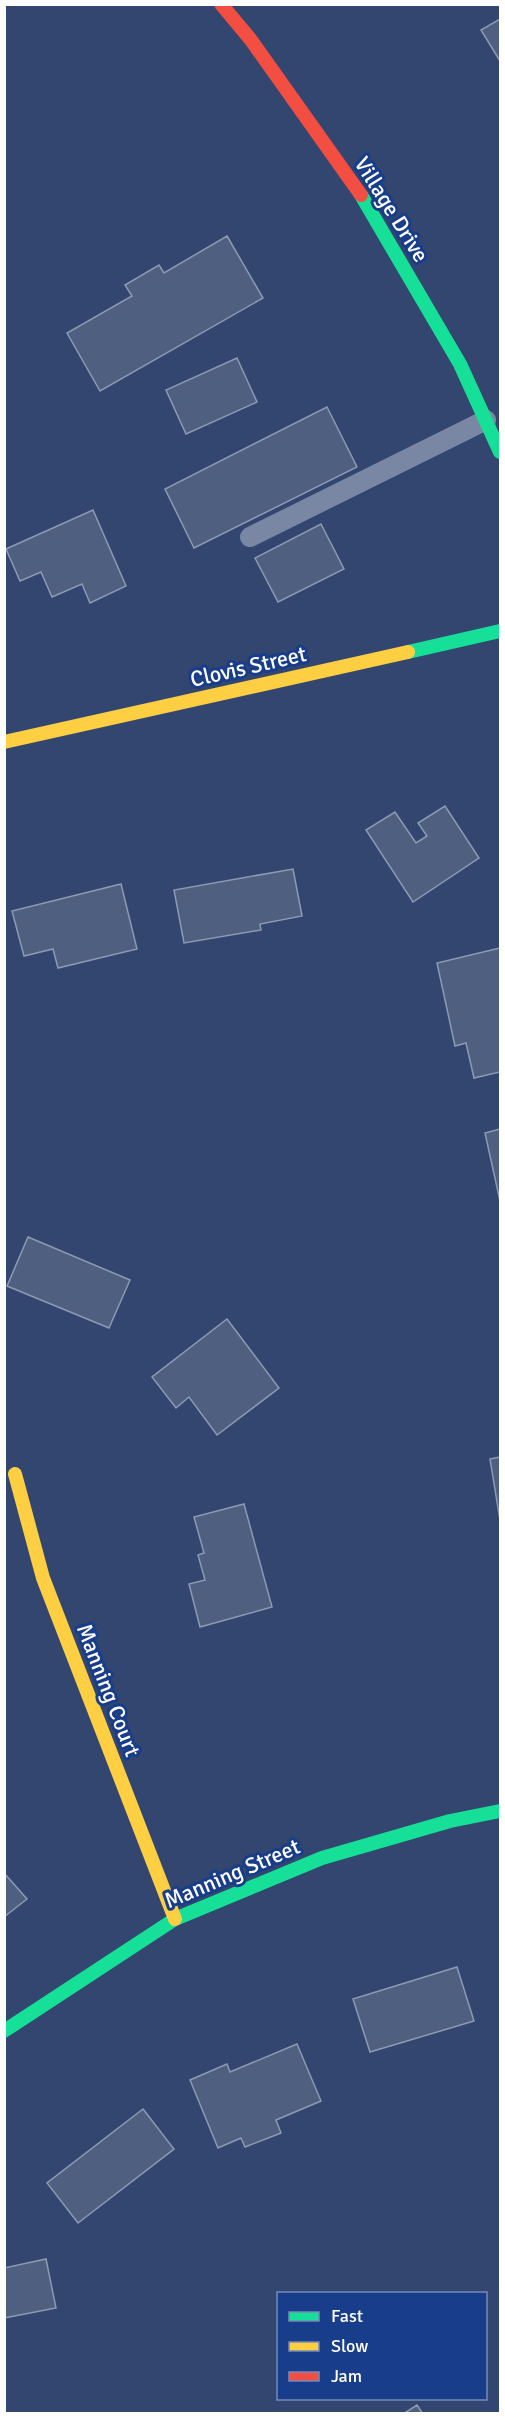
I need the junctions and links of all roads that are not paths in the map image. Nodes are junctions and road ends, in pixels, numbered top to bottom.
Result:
1 (221, 4) edge
2 (486, 420) junction
3 (501, 452) edge
4 (250, 537) dead end
5 (501, 631) edge
6 (4, 742) edge
7 (15, 1474) dead end
8 (501, 1811) edge
9 (175, 1918) junction
10 (4, 2031) edge

1 - 2 street, Village Drive
2 - 3 street, Village Drive
2 - 4 lane
5 - 6 street, Clovis Street
7 - 9 street, Manning Court
8 - 9 street, Manning Street
9 - 10 street, Manning Street

